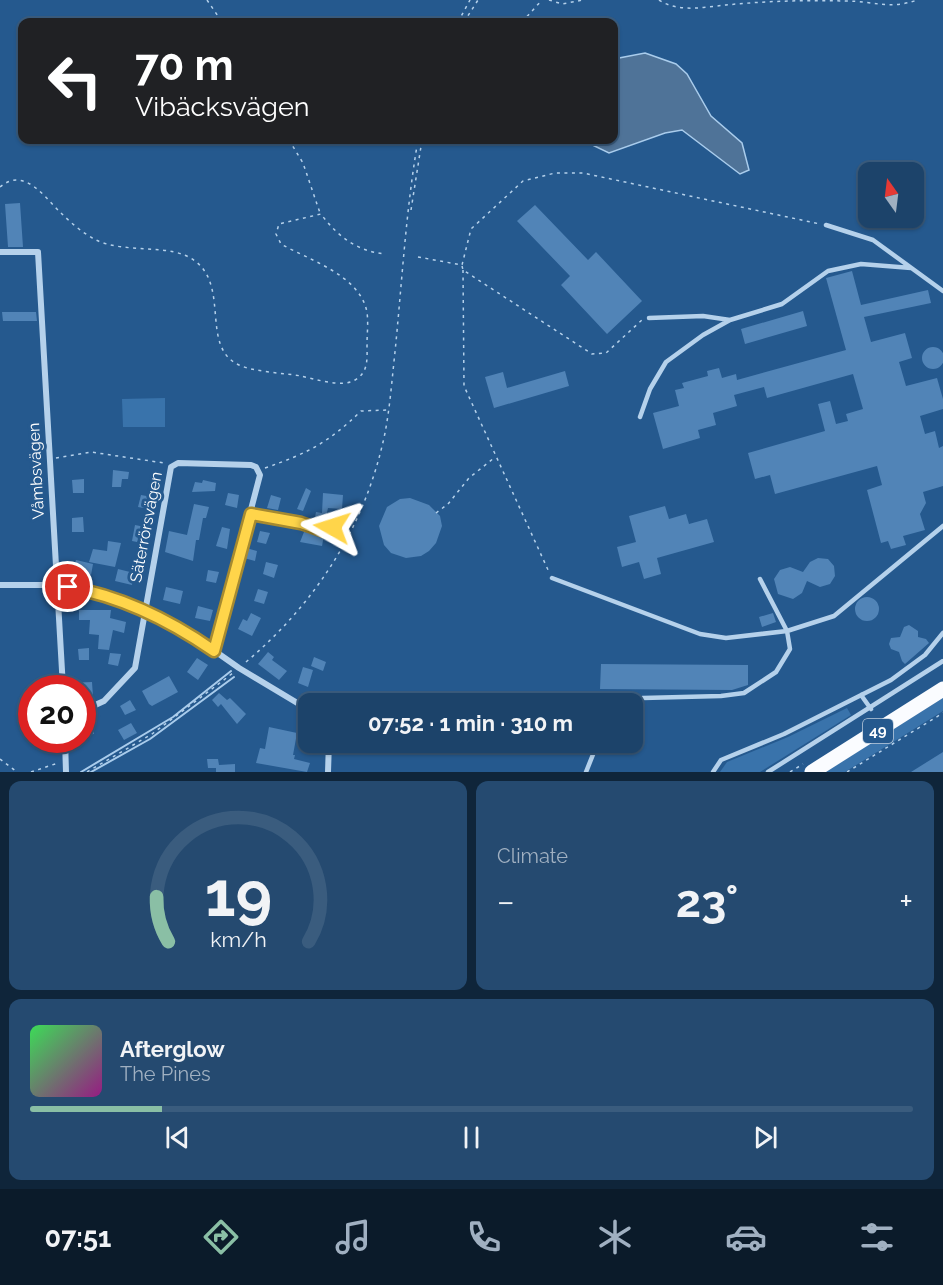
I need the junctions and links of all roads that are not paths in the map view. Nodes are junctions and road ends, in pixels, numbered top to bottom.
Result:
1 (826, 225) road end
2 (0, 252) edge
3 (911, 268) junction
4 (943, 291) edge
5 (649, 318) road end
6 (730, 320) junction
7 (640, 417) dead end
8 (251, 514) junction
9 (336, 514) dead end
10 (943, 526) edge
11 (552, 578) road end
12 (760, 579) dead end
13 (0, 585) edge
14 (56, 585) junction
15 (144, 611) junction
16 (787, 631) junction
17 (942, 636) edge
18 (214, 651) junction
19 (943, 661) edge
20 (62, 675) edge
21 (943, 689) edge
22 (861, 694) junction
23 (643, 698) edge
24 (298, 703) edge
25 (96, 705) edge
26 (871, 709) junction
27 (65, 753) edge
28 (328, 753) edge
29 (594, 753) edge
30 (66, 770) edge
31 (328, 772) edge
32 (586, 772) edge
33 (713, 772) edge
34 (768, 772) edge
35 (812, 772) edge

1 - 3 lane
2 - 14 street, Våmbsvägen
3 - 4 lane
3 - 6 lane
5 - 6 lane
6 - 7 lane
8 - 9 lane
8 - 15 street, Säterrörsvägen
8 - 18 street
10 - 16 lane
11 - 16 lane
12 - 16 lane
13 - 14 street
14 - 15 street
14 - 20 street, Våmbsvägen
15 - 18 street
15 - 25 street, Säterrörsvägen
16 - 23 lane
17 - 22 lane
18 - 24 street
19 - 26 lane
21 - 35 main road, 49
22 - 26 lane
22 - 33 lane
26 - 34 lane
27 - 30 street
28 - 31 street
29 - 32 lane

